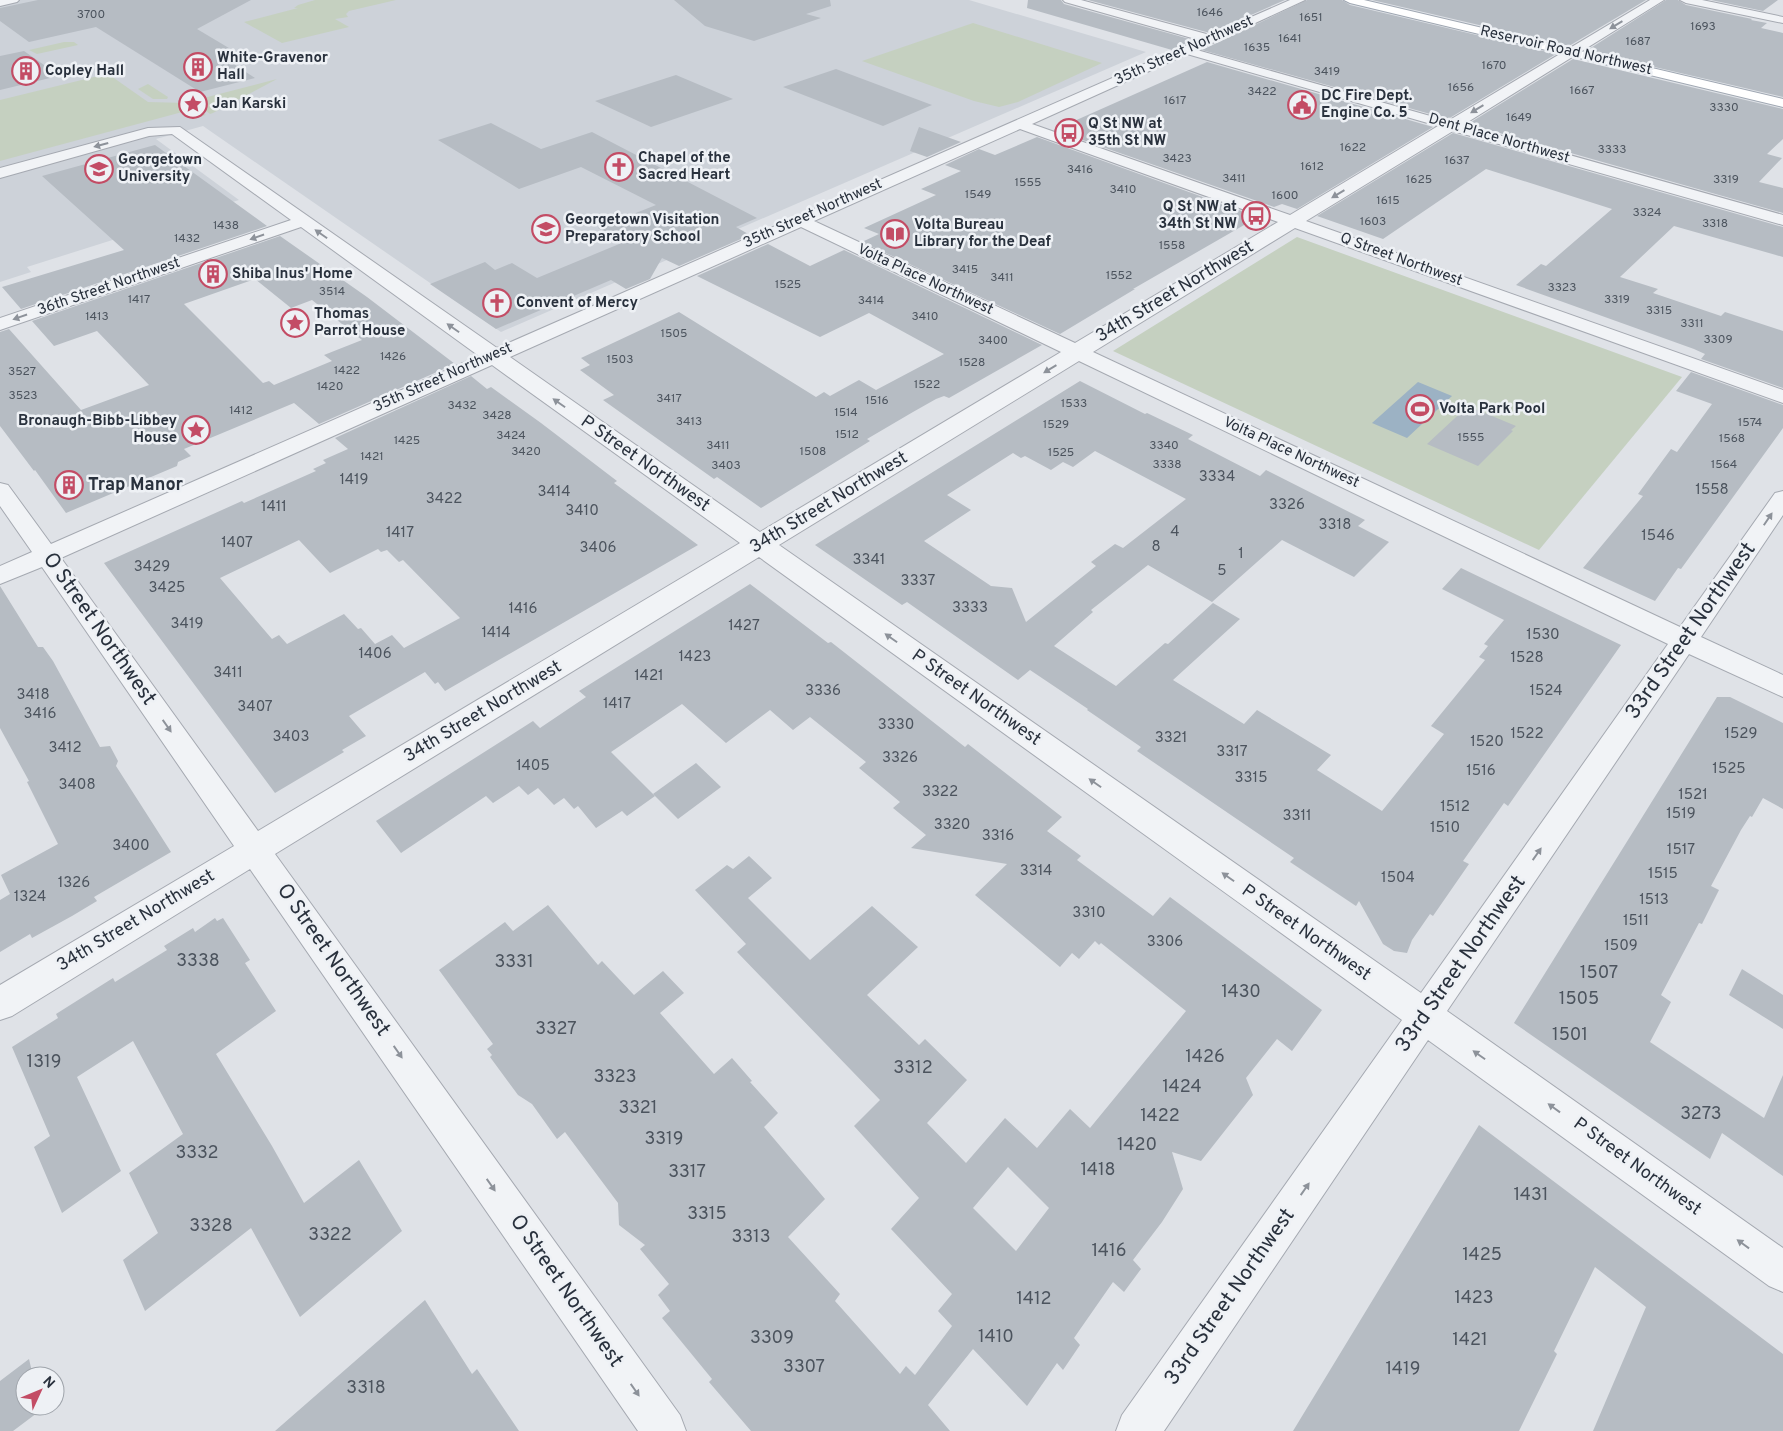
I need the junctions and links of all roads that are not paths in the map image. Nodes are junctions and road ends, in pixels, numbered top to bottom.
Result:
1 (13, 0) edge
2 (1069, 0) edge
3 (1299, 0) edge
4 (1350, 0) edge
5 (1658, 0) edge
6 (1686, 0) edge
7 (0, 3) edge
8 (1783, 20) edge
9 (1210, 38) junction
10 (1185, 50) junction
11 (1571, 52) junction
12 (1783, 103) edge
13 (1019, 124) junction
14 (1451, 125) junction
15 (0, 173) edge
16 (799, 220) junction
17 (1783, 220) edge
18 (303, 221) junction
19 (1292, 221) junction
20 (0, 324) edge
21 (1077, 352) junction
22 (493, 356) junction
23 (1783, 397) edge
24 (0, 490) edge
25 (1783, 498) edge
26 (760, 545) junction
27 (46, 556) junction
28 (0, 576) edge
29 (1685, 640) junction
30 (1783, 687) edge
31 (254, 849) junction
32 (0, 1004) edge
33 (1425, 1017) junction
34 (1783, 1272) edge
35 (664, 1431) edge
36 (1138, 1431) edge

1 - 7 street
2 - 9 street
3 - 9 street, 35th Street Northwest
4 - 11 main road, Reservoir Road Northwest
5 -> 11 street, 34th Street Northwest
6 - 8 street
9 - 10 street, 35th Street Northwest
10 - 13 street, 35th Street Northwest
10 - 14 street, Dent Place Northwest
11 - 12 main road, Reservoir Road Northwest
11 -> 14 street, 34th Street Northwest
13 - 16 street, 35th Street Northwest
13 - 19 street, Q Street Northwest
14 - 17 street, Dent Place Northwest
14 -> 19 street, 34th Street Northwest
18 -> 15 street, P Street Northwest
16 - 21 street, Volta Place Northwest
16 - 22 street, 35th Street Northwest
18 -> 20 street, 36th Street Northwest
22 -> 18 street, P Street Northwest
19 - 21 street, 34th Street Northwest
19 - 23 street, Q Street Northwest
21 -> 26 street, 34th Street Northwest
21 - 29 street, Volta Place Northwest
26 -> 22 street, P Street Northwest
22 - 27 street, 35th Street Northwest
24 - 27 street, O Street Northwest
29 -> 25 street, 33rd Street Northwest
26 - 31 street, 34th Street Northwest
33 -> 26 street, P Street Northwest
27 - 28 street, 35th Street Northwest
27 -> 31 street, O Street Northwest
29 - 30 street, Volta Place Northwest
33 -> 29 street, 33rd Street Northwest
31 - 32 street, 34th Street Northwest
31 -> 35 street, O Street Northwest
34 -> 33 street, P Street Northwest
36 -> 33 street, 33rd Street Northwest

